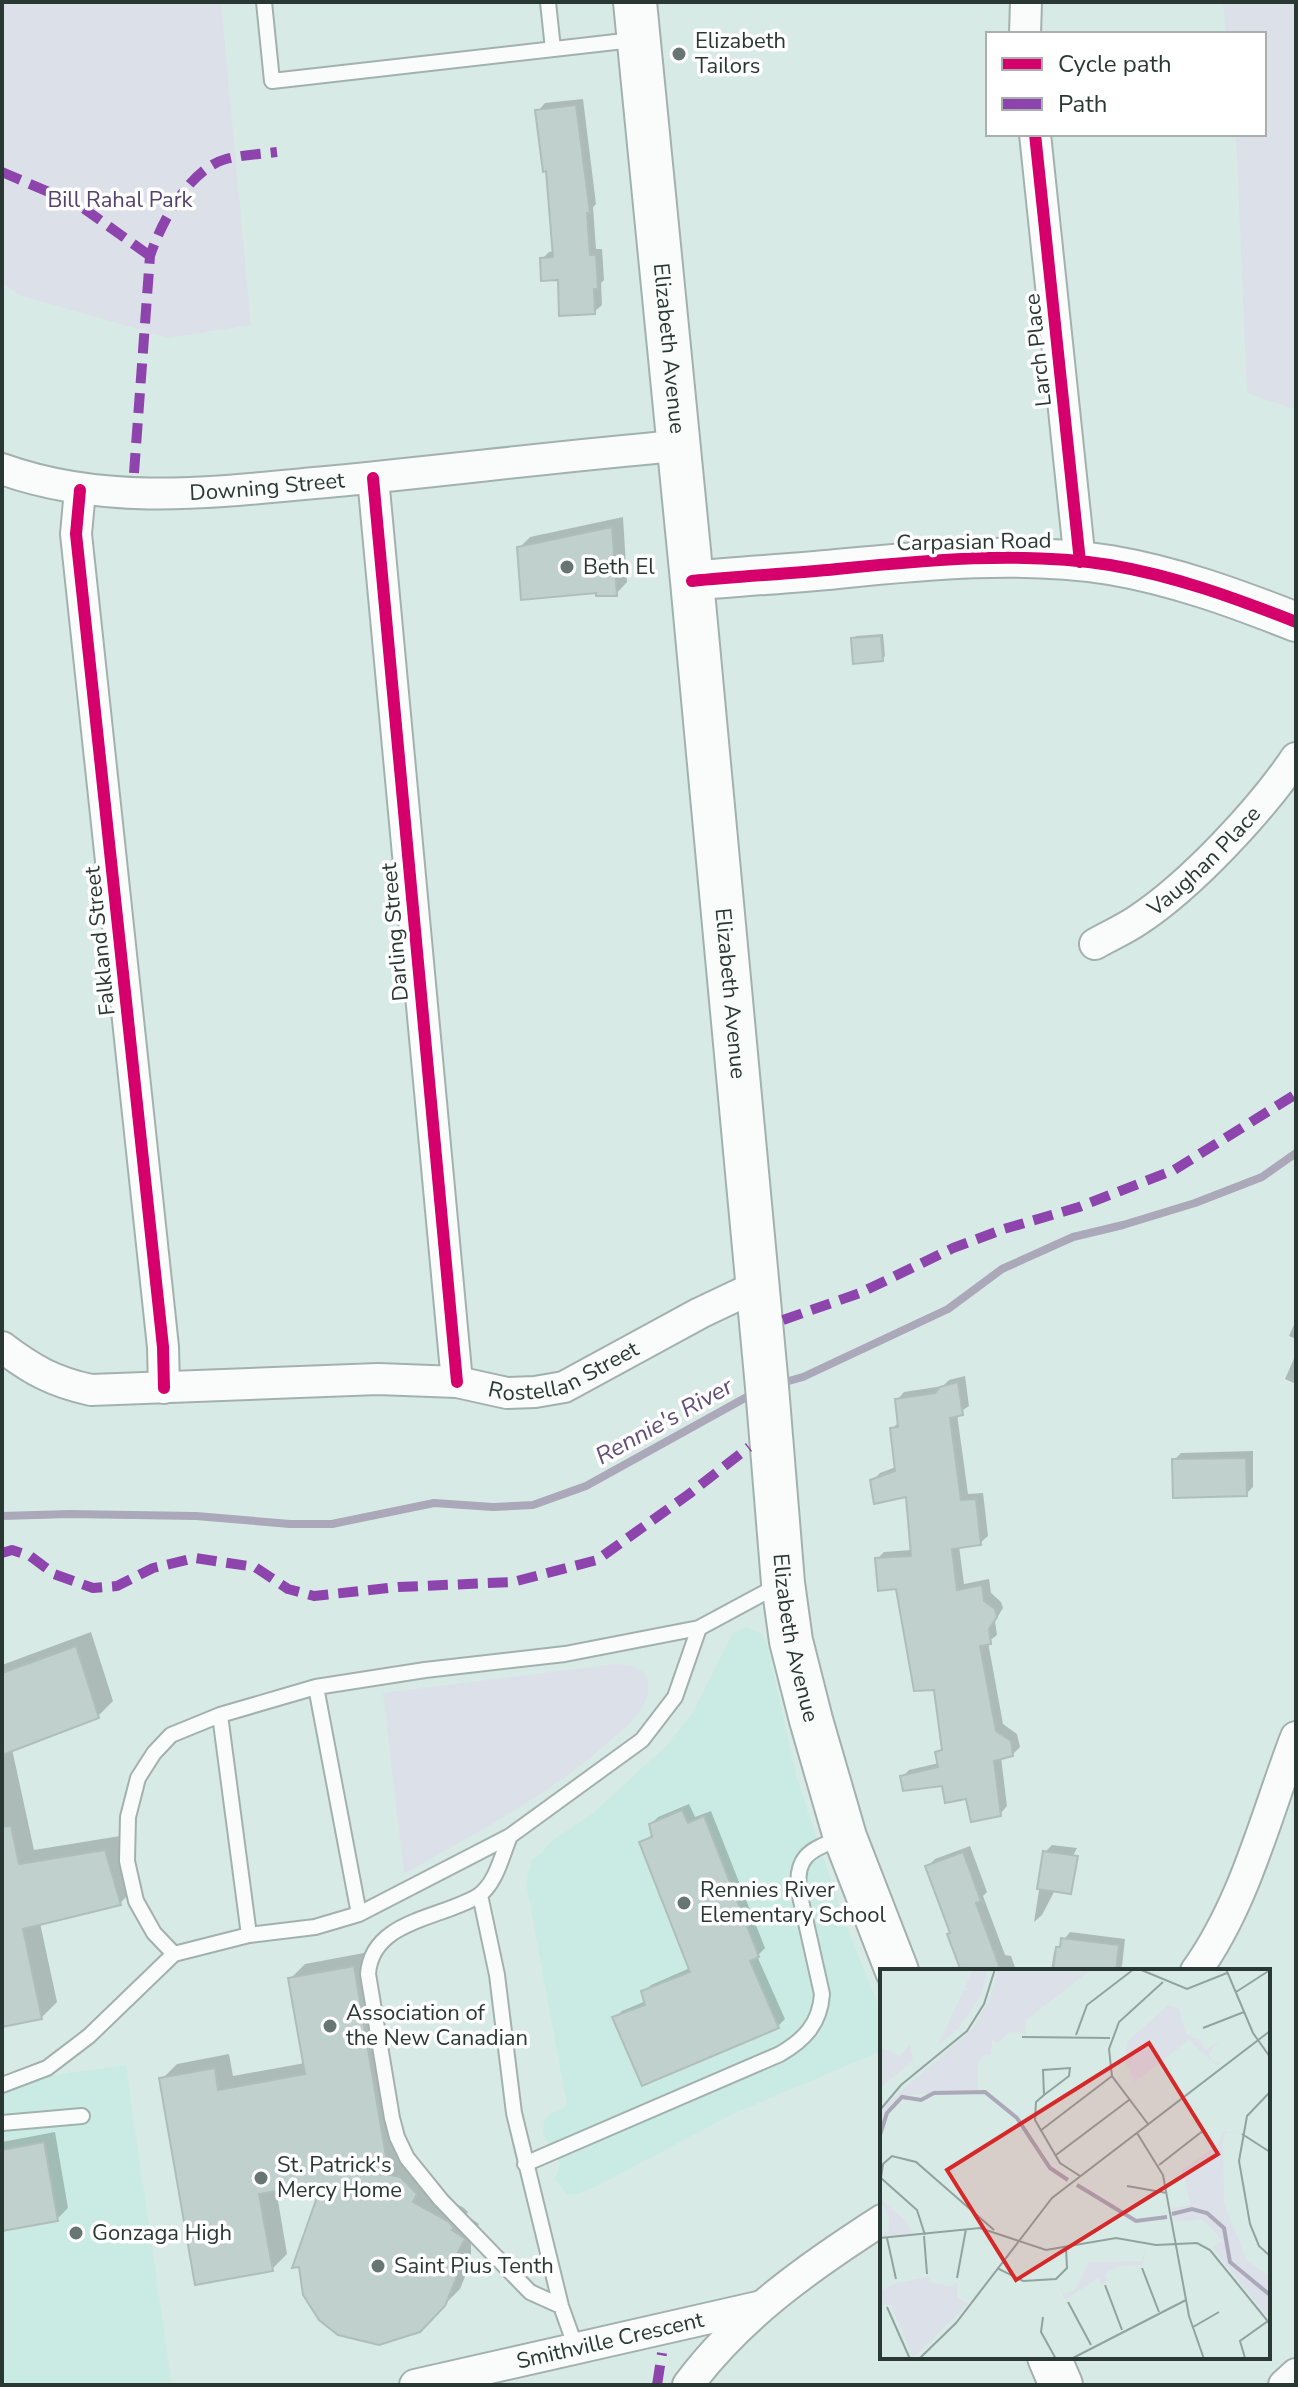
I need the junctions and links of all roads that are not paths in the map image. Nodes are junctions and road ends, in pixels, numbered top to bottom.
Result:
1 (264, 2) edge
2 (548, 2) edge
3 (1026, 2) edge
4 (637, 20) edge
5 (1025, 32) edge
6 (553, 49) junction
7 (1035, 136) edge
8 (677, 446) junction
9 (2, 469) edge
10 (373, 478) junction
11 (80, 490) junction
12 (1080, 562) junction
13 (692, 581) junction
14 (1296, 622) edge
15 (1296, 758) edge
16 (1095, 944) dead end
17 (757, 1286) junction
18 (2, 1347) edge
19 (457, 1382) junction
20 (164, 1388) junction
21 (783, 1583) junction
22 (699, 1628) junction
23 (316, 1687) junction
24 (220, 1715) junction
25 (1296, 1737) edge
26 (1287, 1790) edge
27 (510, 1836) junction
28 (845, 1837) junction
29 (480, 1895) junction
30 (359, 1914) junction
31 (249, 1935) junction
32 (174, 1954) junction
33 (896, 1969) edge
34 (1197, 1969) edge
35 (2, 2085) edge
36 (82, 2116) dead end
37 (2, 2123) edge
38 (525, 2164) junction
39 (880, 2221) edge
40 (561, 2306) junction
41 (758, 2307) junction
42 (576, 2348) junction
43 (1050, 2359) edge
44 (1296, 2374) edge
45 (415, 2385) edge
46 (688, 2385) edge
47 (1061, 2385) edge
48 (1284, 2385) edge

1 - 6 lane
2 - 6 lane
3 - 5 street
4 - 6 lane
4 - 8 main road, Elizabeth Avenue
7 - 12 street, Larch Place
8 - 10 street, Downing Street
8 - 13 main road, Elizabeth Avenue
9 - 11 street, Downing Street
10 - 11 street, Downing Street
10 - 19 street, Darling Street
11 - 20 street, Falkland Street
12 - 13 street, Carpasian Road
12 - 14 street, Carpasian Road
13 - 17 main road, Elizabeth Avenue
15 - 16 street, Vaughan Place
17 - 19 street, Rostellan Street
17 - 21 main road, Elizabeth Avenue
18 - 20 street, Rostellan Street
19 - 20 street, Rostellan Street
21 - 22 lane
21 - 28 main road, Elizabeth Avenue
22 - 23 lane
22 - 27 lane
23 - 24 lane
23 - 30 lane
24 - 31 lane
24 - 32 lane
25 - 26 street
26 - 34 street
27 - 29 lane
27 - 30 lane
28 - 33 main road, Elizabeth Avenue
28 - 38 lane
29 - 38 lane
29 - 40 lane
30 - 31 lane
31 - 32 lane
32 - 35 lane
36 - 37 lane
38 - 40 lane
39 - 41 street
40 - 42 lane
41 - 42 street, Smithville Crescent
41 - 46 street
42 - 45 street, Smithville Crescent
43 - 47 main road
44 - 48 street

